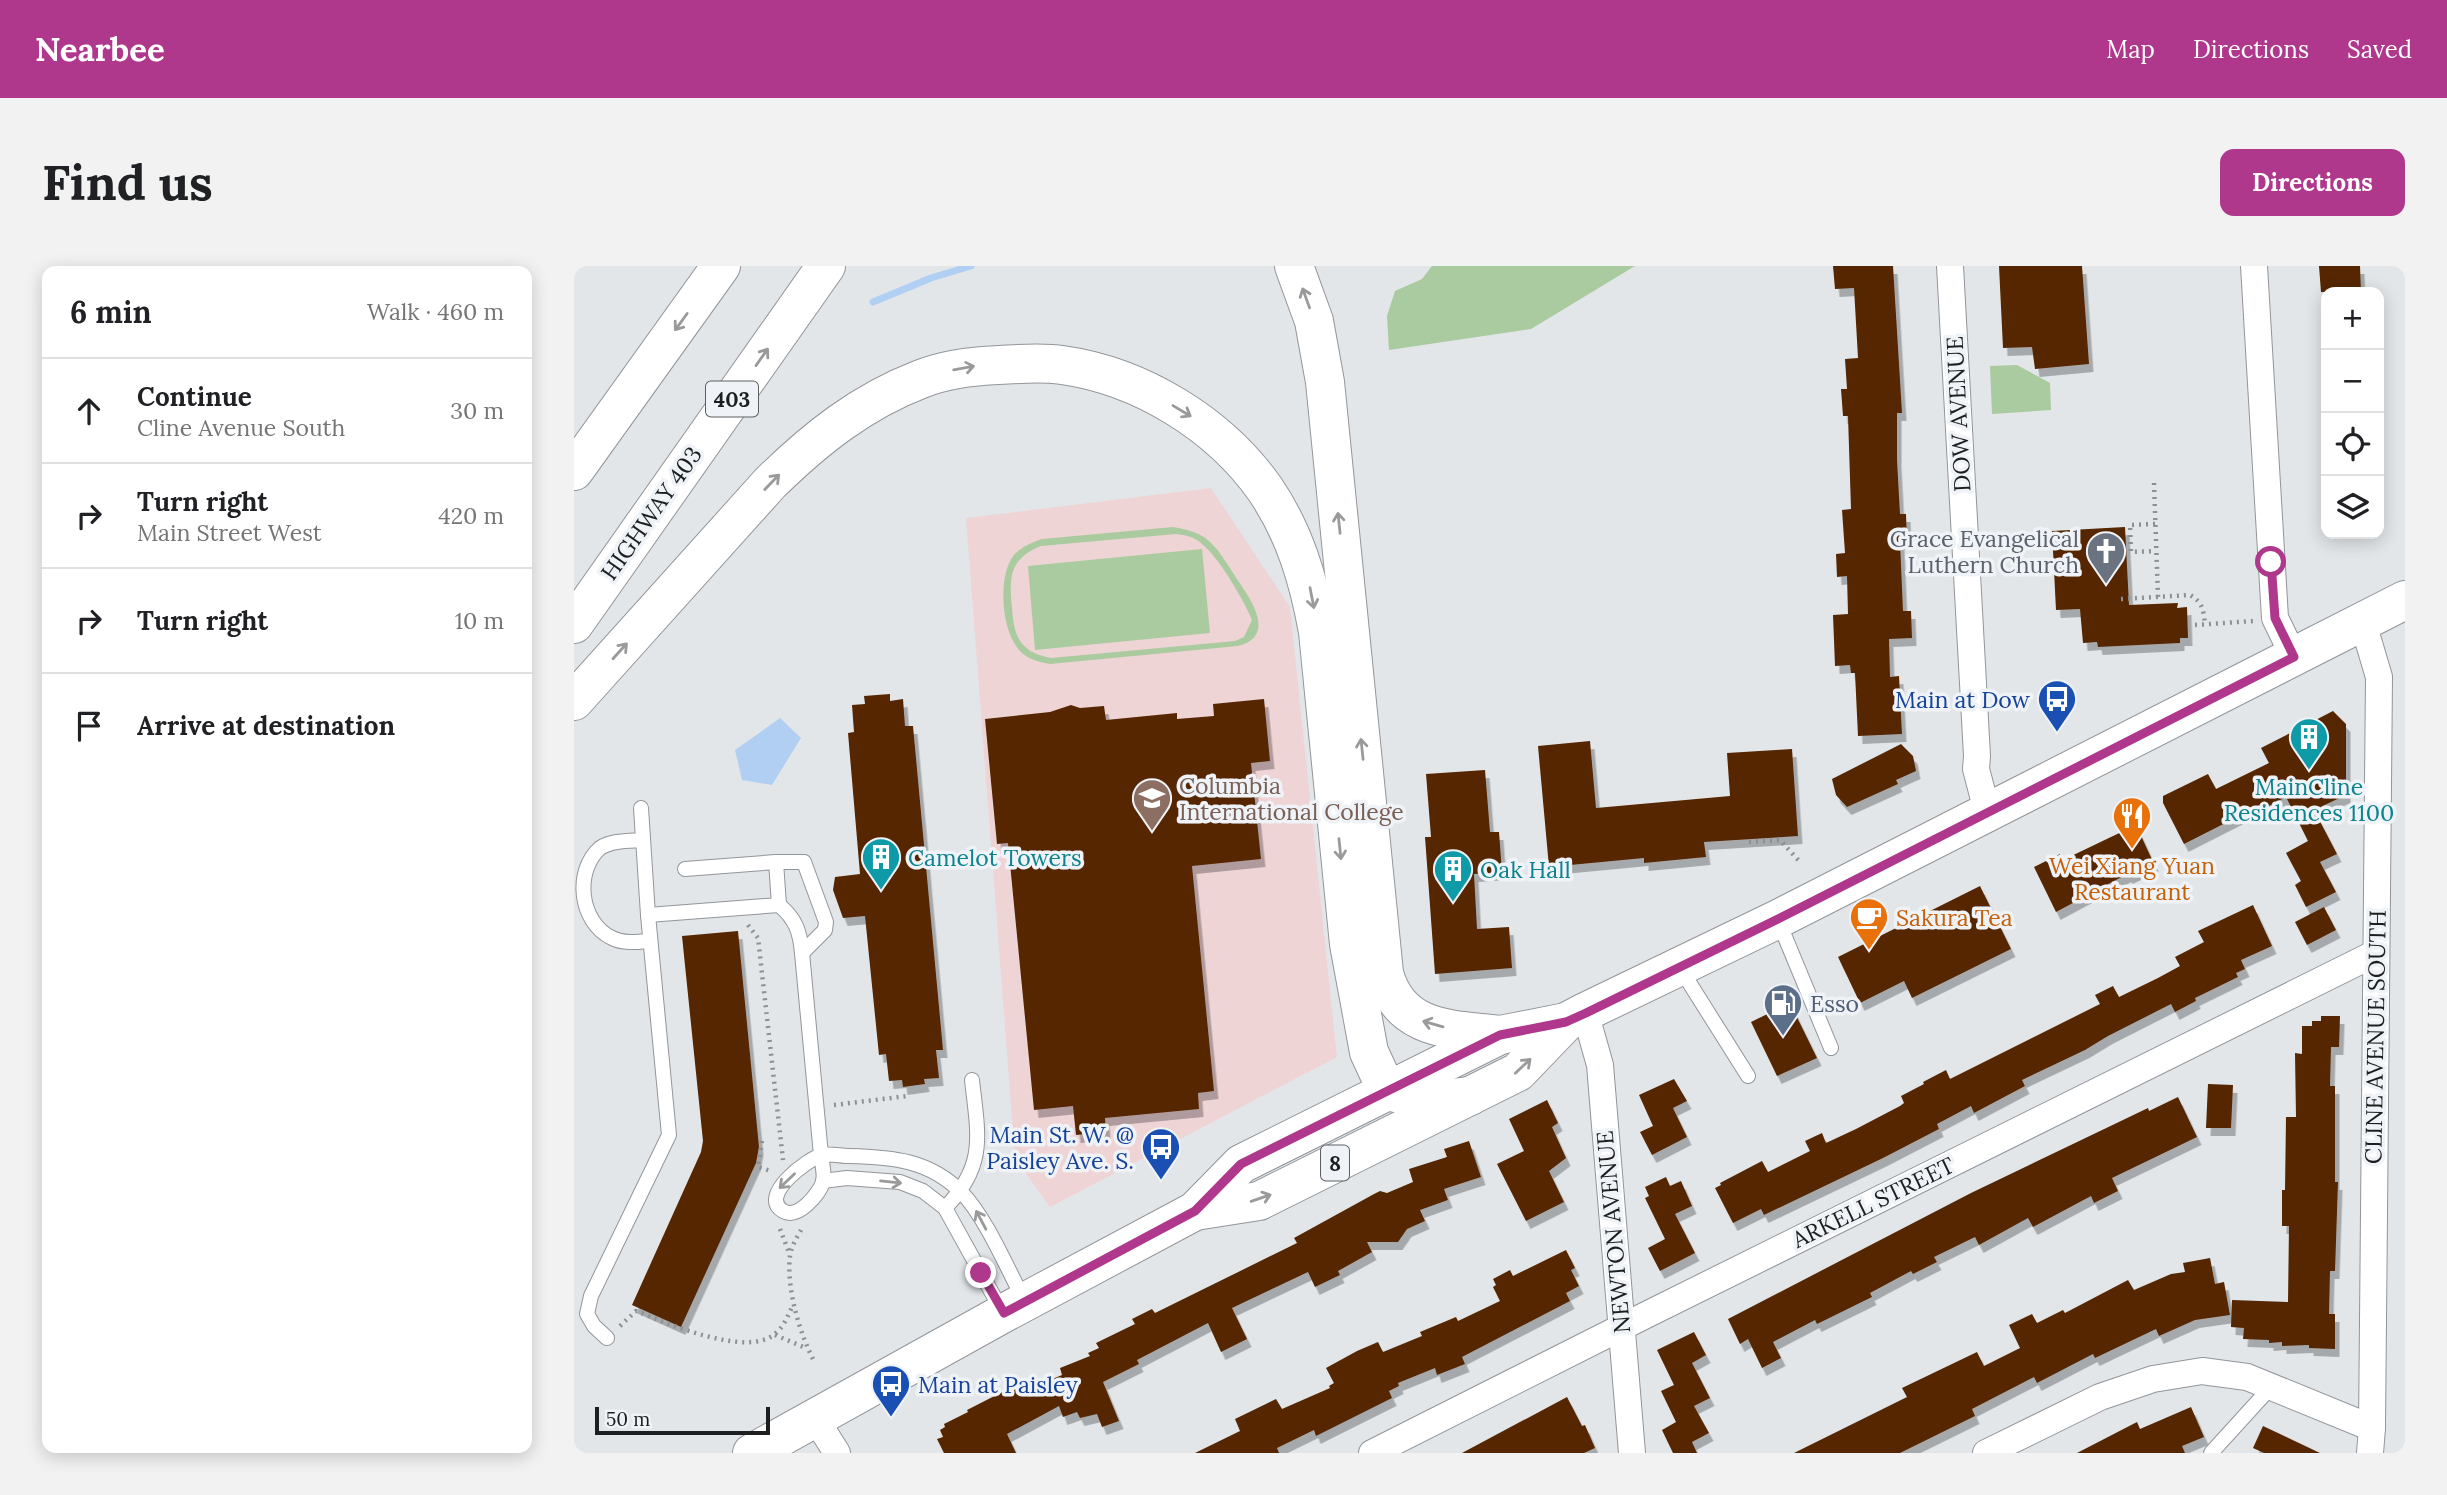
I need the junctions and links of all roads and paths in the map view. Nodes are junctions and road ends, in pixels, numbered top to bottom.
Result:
1 (721, 266) edge
2 (826, 266) edge
3 (1294, 266) edge
4 (1950, 266) edge
5 (2254, 266) edge
6 (574, 471) edge
7 (2154, 483) dead end
8 (2155, 524) junction
9 (2156, 551) junction
10 (2158, 597) junction
11 (2122, 599) dead end
12 (2405, 600) edge
13 (2254, 621) dead end
14 (2363, 623) junction
15 (574, 624) edge
16 (2205, 624) junction
17 (2195, 625) dead end
18 (2294, 657) junction
19 (574, 701) edge
20 (641, 808) dead end
21 (1987, 811) junction
22 (643, 840) junction
23 (1749, 842) dead end
24 (776, 862) junction
25 (1800, 862) dead end
26 (685, 869) dead end
27 (779, 905) junction
28 (648, 915) junction
29 (1778, 919) junction
30 (742, 922) dead end
31 (650, 941) junction
32 (802, 953) junction
33 (2376, 953) junction
34 (1679, 967) junction
35 (1576, 1017) junction
36 (1500, 1035) junction
37 (1831, 1048) dead end
38 (1748, 1076) dead end
39 (972, 1080) dead end
40 (1387, 1091) junction
41 (906, 1096) dead end
42 (1470, 1096) junction
43 (817, 1107) junction
44 (762, 1141) dead end
45 (821, 1155) junction
46 (772, 1171) junction
47 (767, 1176) dead end
48 (823, 1181) junction
49 (961, 1191) junction
50 (945, 1208) junction
51 (1195, 1211) junction
52 (778, 1223) dead end
53 (806, 1223) dead end
54 (790, 1255) junction
55 (793, 1304) junction
56 (1014, 1308) junction
57 (1621, 1327) junction
58 (775, 1335) junction
59 (607, 1338) joint
60 (807, 1348) junction
61 (815, 1363) dead end
62 (2271, 1387) junction
63 (815, 1418) junction
64 (2371, 1441) edge
65 (752, 1453) edge
66 (836, 1453) edge
67 (1372, 1453) edge
68 (1632, 1453) edge
69 (1986, 1453) edge
70 (2210, 1453) edge

1 -> 6 main road
15 -> 2 main road, HIGHWAY 403 / 403
36 -> 3 main road
4 - 21 street, DOW AVENUE
5 - 18 street
7 - 8 path
8 - 9 path
8 - 9 path
9 - 10 path
10 - 11 path
10 - 16 path
12 - 14 main road, 8
13 - 16 path
14 - 18 main road, 8
14 - 33 street, CLINE AVENUE SOUTH
16 - 17 path
18 - 21 main road, 8
19 -> 40 main road
20 - 22 lane
21 - 29 main road, 8
22 - 28 lane
22 - 31 lane
23 - 25 path
24 - 26 lane
24 - 27 lane
24 - 32 lane
27 - 28 lane
27 - 32 lane
28 - 31 lane
29 - 34 main road, 8
29 - 37 lane
30 - 46 path
31 - 59 lane
32 - 43 lane
33 - 57 street, ARKELL STREET
33 - 64 street, CLINE AVENUE SOUTH
34 - 35 main road, 8
34 - 38 lane
35 - 36 main road, 8
42 -> 35 main road, 8
35 - 57 street, NEWTON AVENUE
36 - 40 main road, 8
39 - 49 lane
40 - 42 main road
40 - 51 main road, 8
41 - 43 path
51 -> 42 main road, 8
43 - 45 lane
44 - 46 path
45 - 48 lane
45 -> 48 lane
45 - 49 lane
46 - 47 path
48 -> 50 lane
49 - 50 lane
56 -> 49 lane
50 - 56 lane
51 - 56 main road, 8
52 - 54 path
53 - 54 path
54 - 55 path
55 - 58 path
55 - 60 path
56 - 63 main road, 8
57 - 67 street, ARKELL STREET
57 - 68 street, NEWTON AVENUE
58 - 59 path
58 - 60 path
60 - 61 path
62 - 64 street
62 - 69 street
62 - 70 lane
63 - 65 main road, 8
63 - 66 street

